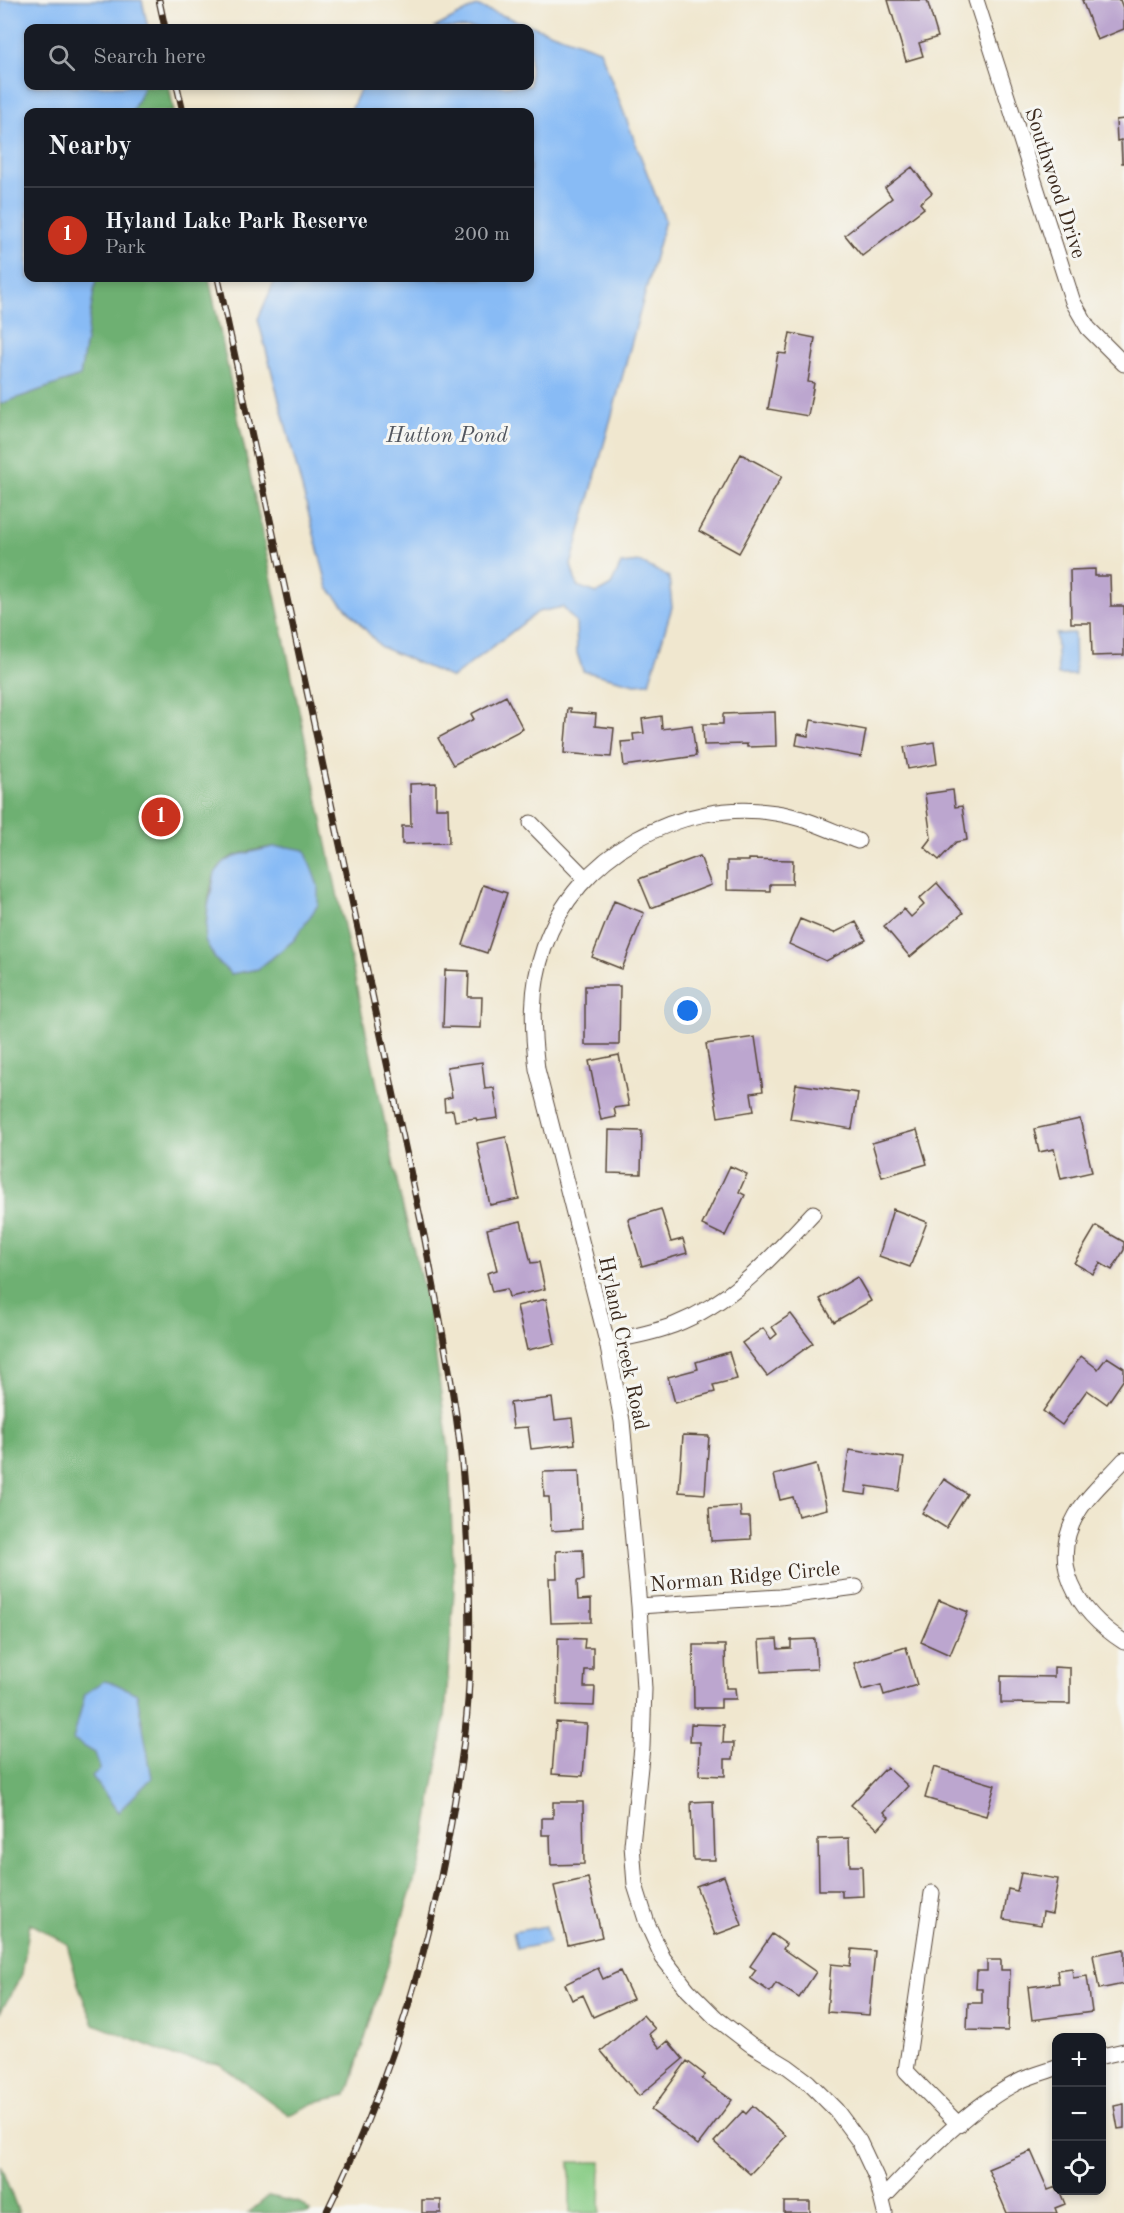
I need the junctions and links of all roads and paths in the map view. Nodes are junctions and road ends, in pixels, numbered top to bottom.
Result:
1 (976, 0) edge
2 (1124, 364) edge
3 (531, 823) dead end
4 (858, 841) dead end
5 (586, 879) junction
6 (813, 1213) dead end
7 (607, 1342) junction
8 (1124, 1460) edge
9 (856, 1587) dead end
10 (639, 1606) junction
11 (1124, 1642) edge
12 (932, 1893) dead end
13 (1124, 2051) edge
14 (1106, 2055) edge
15 (1052, 2069) edge
16 (959, 2125) junction
17 (883, 2206) edge

1 - 2 street, Southwood Drive
3 - 5 street
4 - 5 street, Hyland Creek Road
5 - 7 street, Hyland Creek Road
6 - 7 street
7 - 10 street, Hyland Creek Road
8 - 11 street
9 - 10 street, Norman Ridge Circle
10 - 17 street, Hyland Creek Road
12 - 16 street
13 - 14 street
15 - 16 street
16 - 17 street

